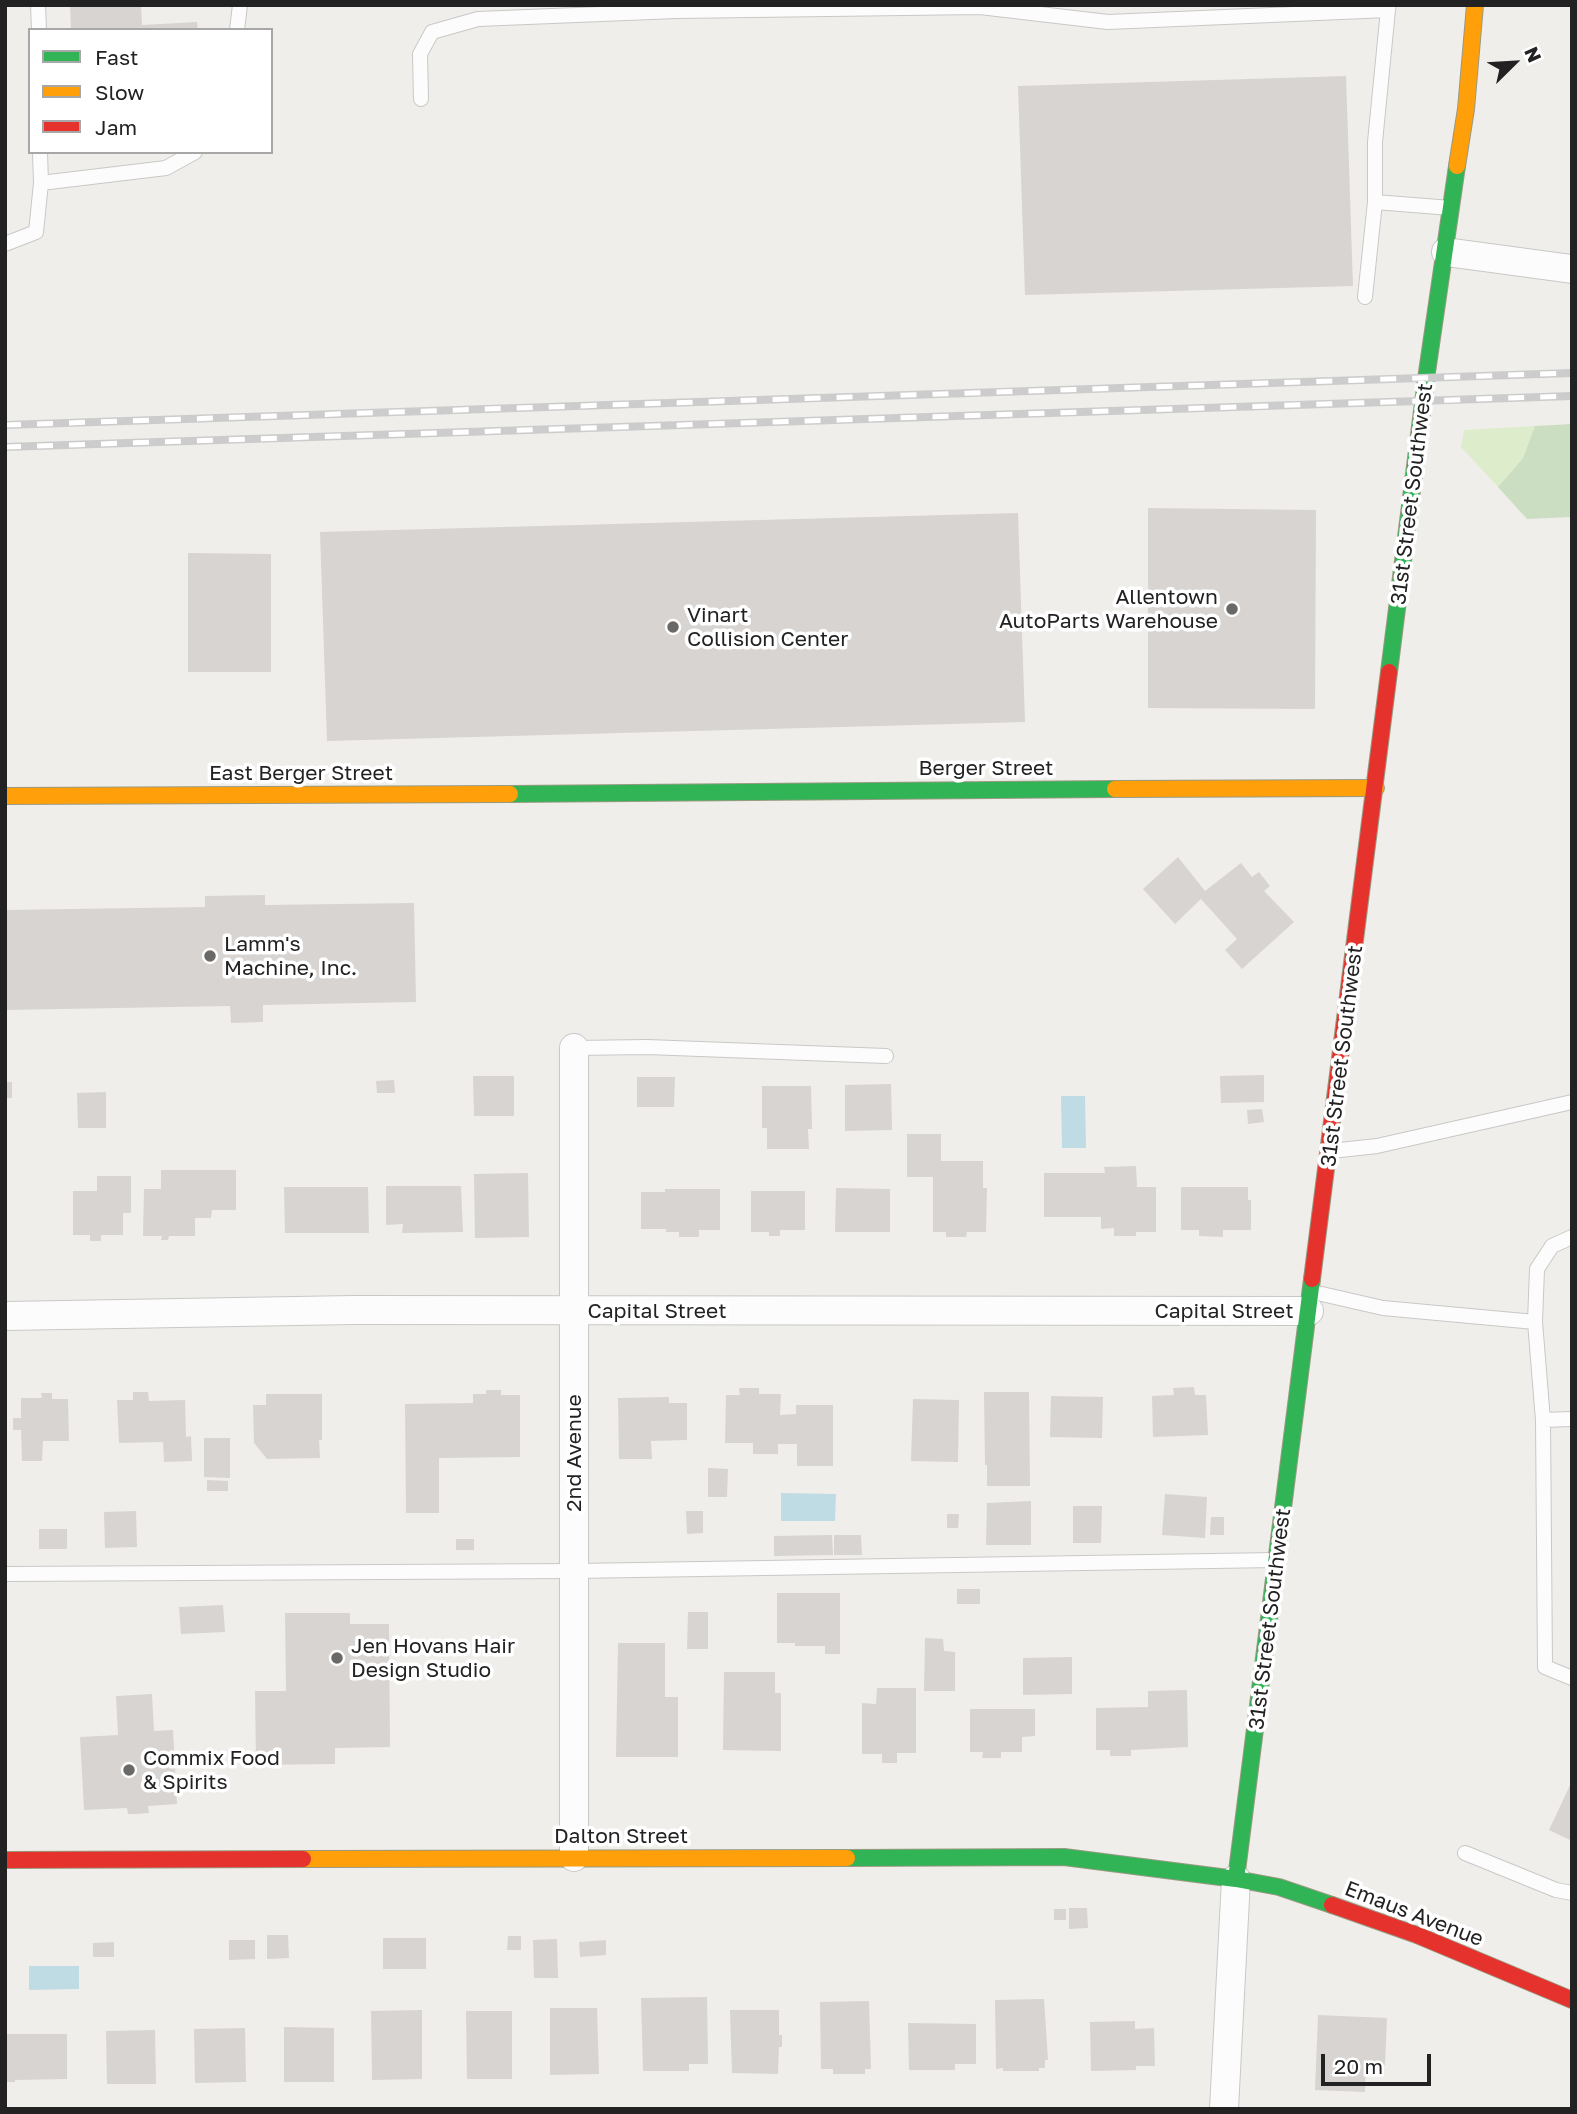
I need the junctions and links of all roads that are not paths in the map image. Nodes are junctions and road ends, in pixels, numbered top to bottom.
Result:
1 (38, 5) edge
2 (240, 5) edge
3 (1475, 5) edge
4 (674, 8) edge
5 (1389, 8) edge
6 (39, 28) edge
7 (237, 28) edge
8 (421, 99) dead end
9 (40, 154) edge
10 (191, 154) edge
11 (41, 183) junction
12 (1375, 202) junction
13 (1452, 208) junction
14 (5, 244) edge
15 (1446, 252) junction
16 (1572, 269) edge
17 (1365, 297) dead end
18 (1376, 788) junction
19 (597, 794) joint
20 (5, 796) edge
21 (574, 1048) joint
22 (886, 1056) dead end
23 (1572, 1102) edge
24 (1330, 1151) junction
25 (1572, 1237) edge
26 (1310, 1301) junction
27 (574, 1311) junction
28 (5, 1316) edge
29 (1535, 1322) junction
30 (1572, 1419) edge
31 (1543, 1420) junction
32 (1277, 1560) junction
33 (573, 1571) junction
34 (5, 1574) edge
35 (1572, 1678) edge
36 (1465, 1853) dead end
37 (574, 1857) junction
38 (5, 1860) edge
39 (1236, 1879) junction
40 (1572, 1893) edge
41 (1572, 2000) edge
42 (1224, 2109) edge

1 - 6 lane
2 - 7 lane
3 - 13 street, 31st Street Southwest
4 - 5 lane
4 - 8 lane
5 - 12 lane
9 - 11 lane
10 - 11 lane
11 - 14 lane
12 - 13 lane
12 - 17 lane
13 - 15 street, 31st Street Southwest
15 - 16 street
15 - 18 street, 31st Street Southwest
18 - 19 street, Berger Street
18 - 24 street, 31st Street Southwest
19 - 20 street, East Berger Street
21 - 22 lane
21 - 27 street, 2nd Avenue
23 - 24 lane
24 - 26 street, 31st Street Southwest
25 - 29 lane
26 - 27 street, Capital Street
26 - 29 lane
26 - 32 street, 31st Street Southwest
27 - 28 street, Capital Street
27 - 33 street, 2nd Avenue
29 - 31 lane
30 - 31 lane
31 - 35 lane
32 - 33 lane
32 - 39 street, 31st Street Southwest
33 - 34 lane
33 - 37 street, 2nd Avenue
36 - 40 lane
37 - 38 street, Dalton Street
37 - 39 street, Dalton Street
39 - 41 street, Emaus Avenue
39 - 42 street, 31st Street Southwest

